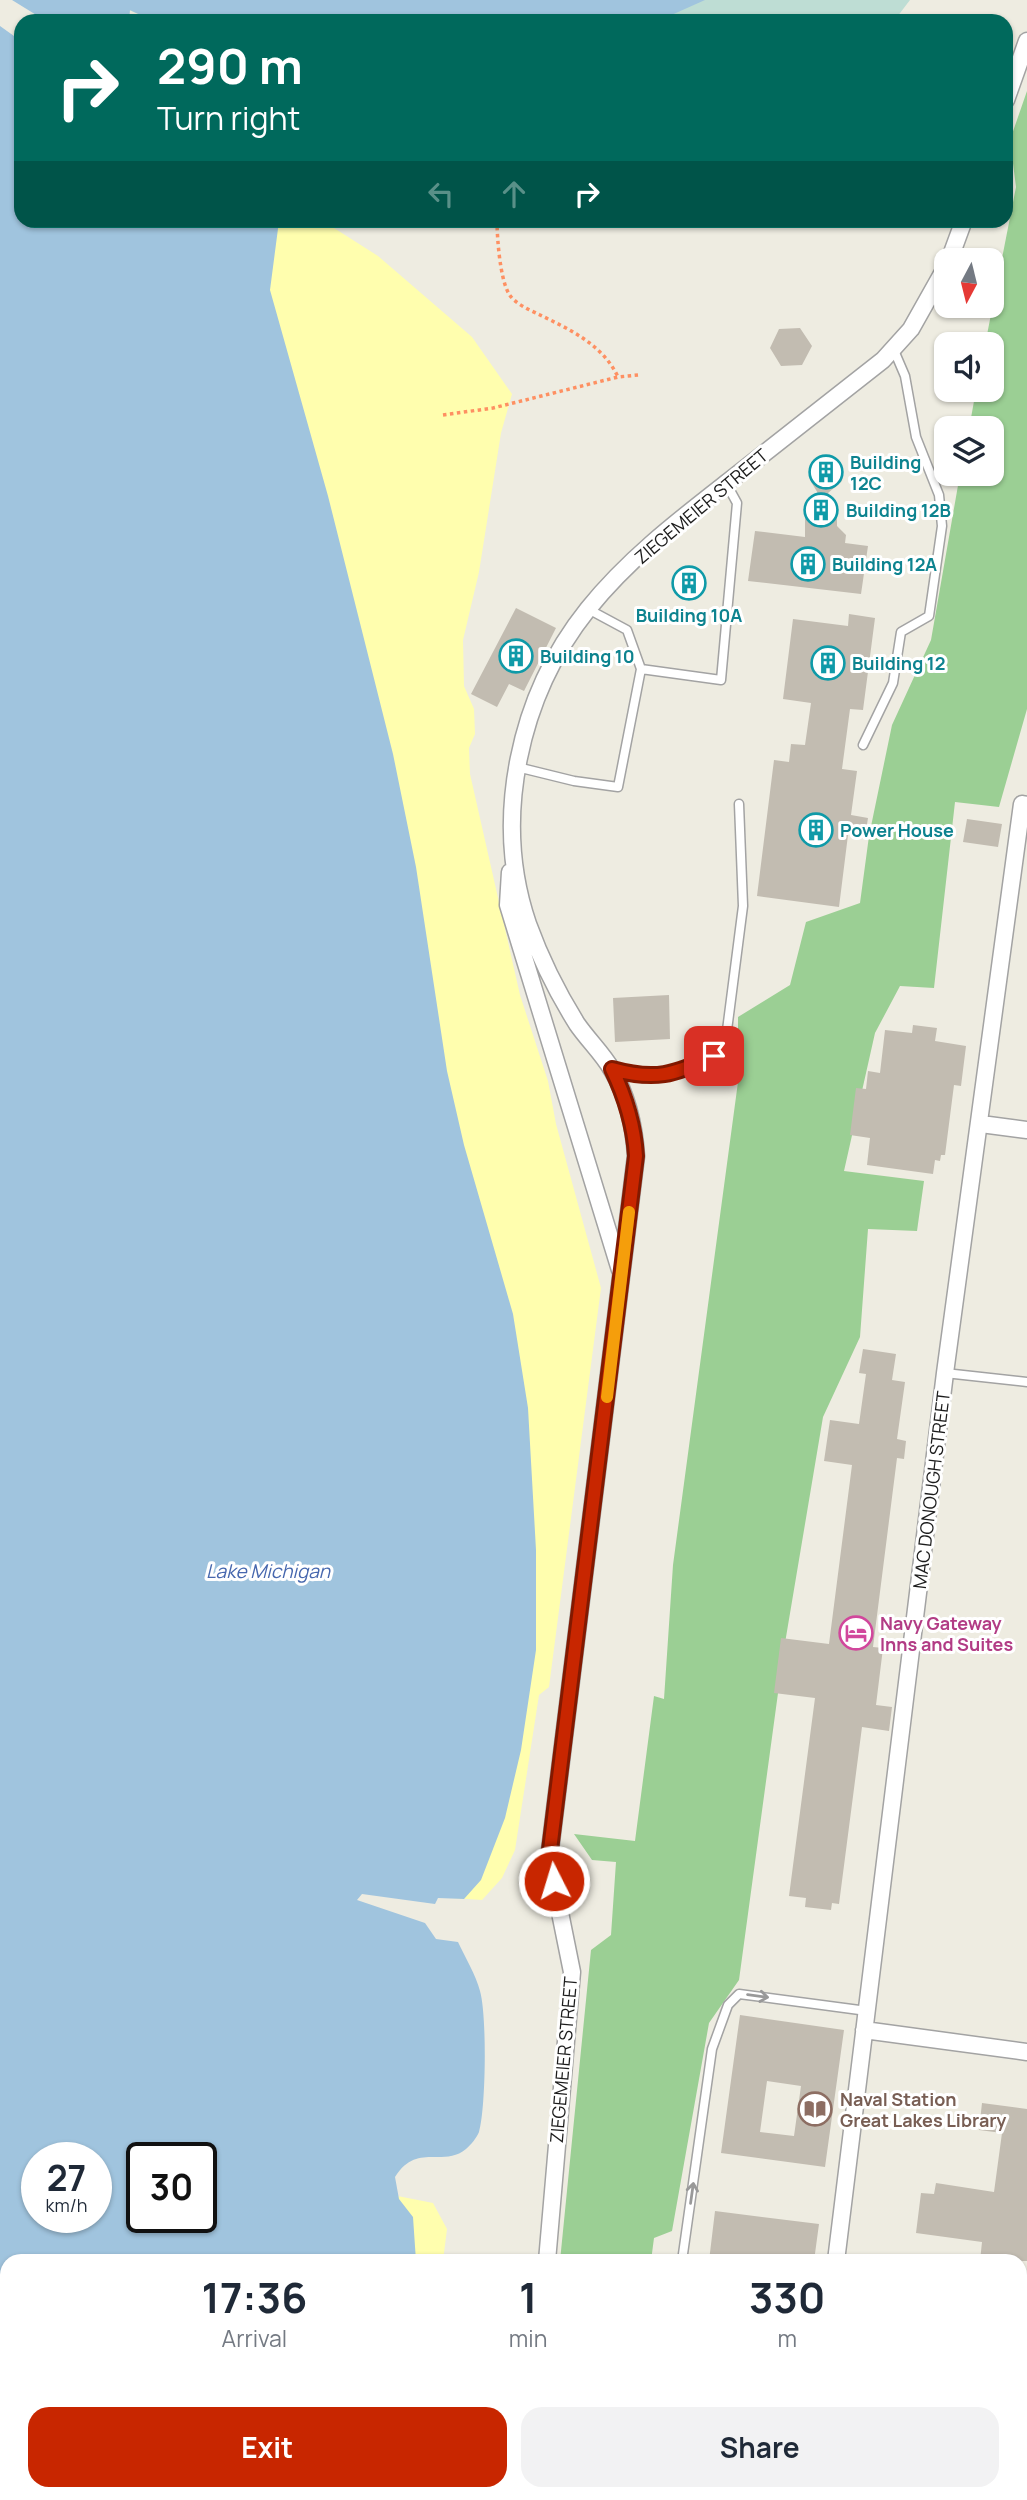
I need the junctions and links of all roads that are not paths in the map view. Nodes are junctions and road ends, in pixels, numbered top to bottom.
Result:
1 (1027, 41) edge
2 (1013, 80) edge
3 (961, 228) edge
4 (954, 248) edge
5 (934, 293) edge
6 (893, 348) junction
7 (726, 483) junction
8 (588, 609) junction
9 (641, 669) junction
10 (863, 745) dead end
11 (517, 767) junction
12 (739, 804) dead end
13 (1024, 805) edge
14 (513, 840) junction
15 (612, 1069) junction
16 (981, 1124) junction
17 (1027, 1129) edge
18 (621, 1276) junction
19 (945, 1373) junction
20 (1027, 1382) edge
21 (867, 2011) junction
22 (864, 2029) junction
23 (1027, 2052) edge
24 (548, 2254) edge
25 (683, 2254) edge
26 (837, 2254) edge

1 - 2 street
3 - 4 street, ZIEGEMEIER STREET
5 - 6 street, ZIEGEMEIER STREET
6 - 7 street, ZIEGEMEIER STREET
6 - 10 lane
7 - 8 street, ZIEGEMEIER STREET
7 - 9 lane
8 - 9 lane
8 - 11 street, ZIEGEMEIER STREET
9 - 11 lane
11 - 14 street, ZIEGEMEIER STREET
12 - 15 lane
13 - 16 street, MAC DONOUGH STREET
14 - 15 street, ZIEGEMEIER STREET
14 - 18 street
15 - 18 street, ZIEGEMEIER STREET
16 - 17 street
16 - 19 street, MAC DONOUGH STREET
18 - 24 street, ZIEGEMEIER STREET
19 - 20 lane
19 - 21 street, MAC DONOUGH STREET
21 - 22 street, MAC DONOUGH STREET
25 -> 21 lane
22 - 23 street
22 - 26 street, MAC DONOUGH STREET

